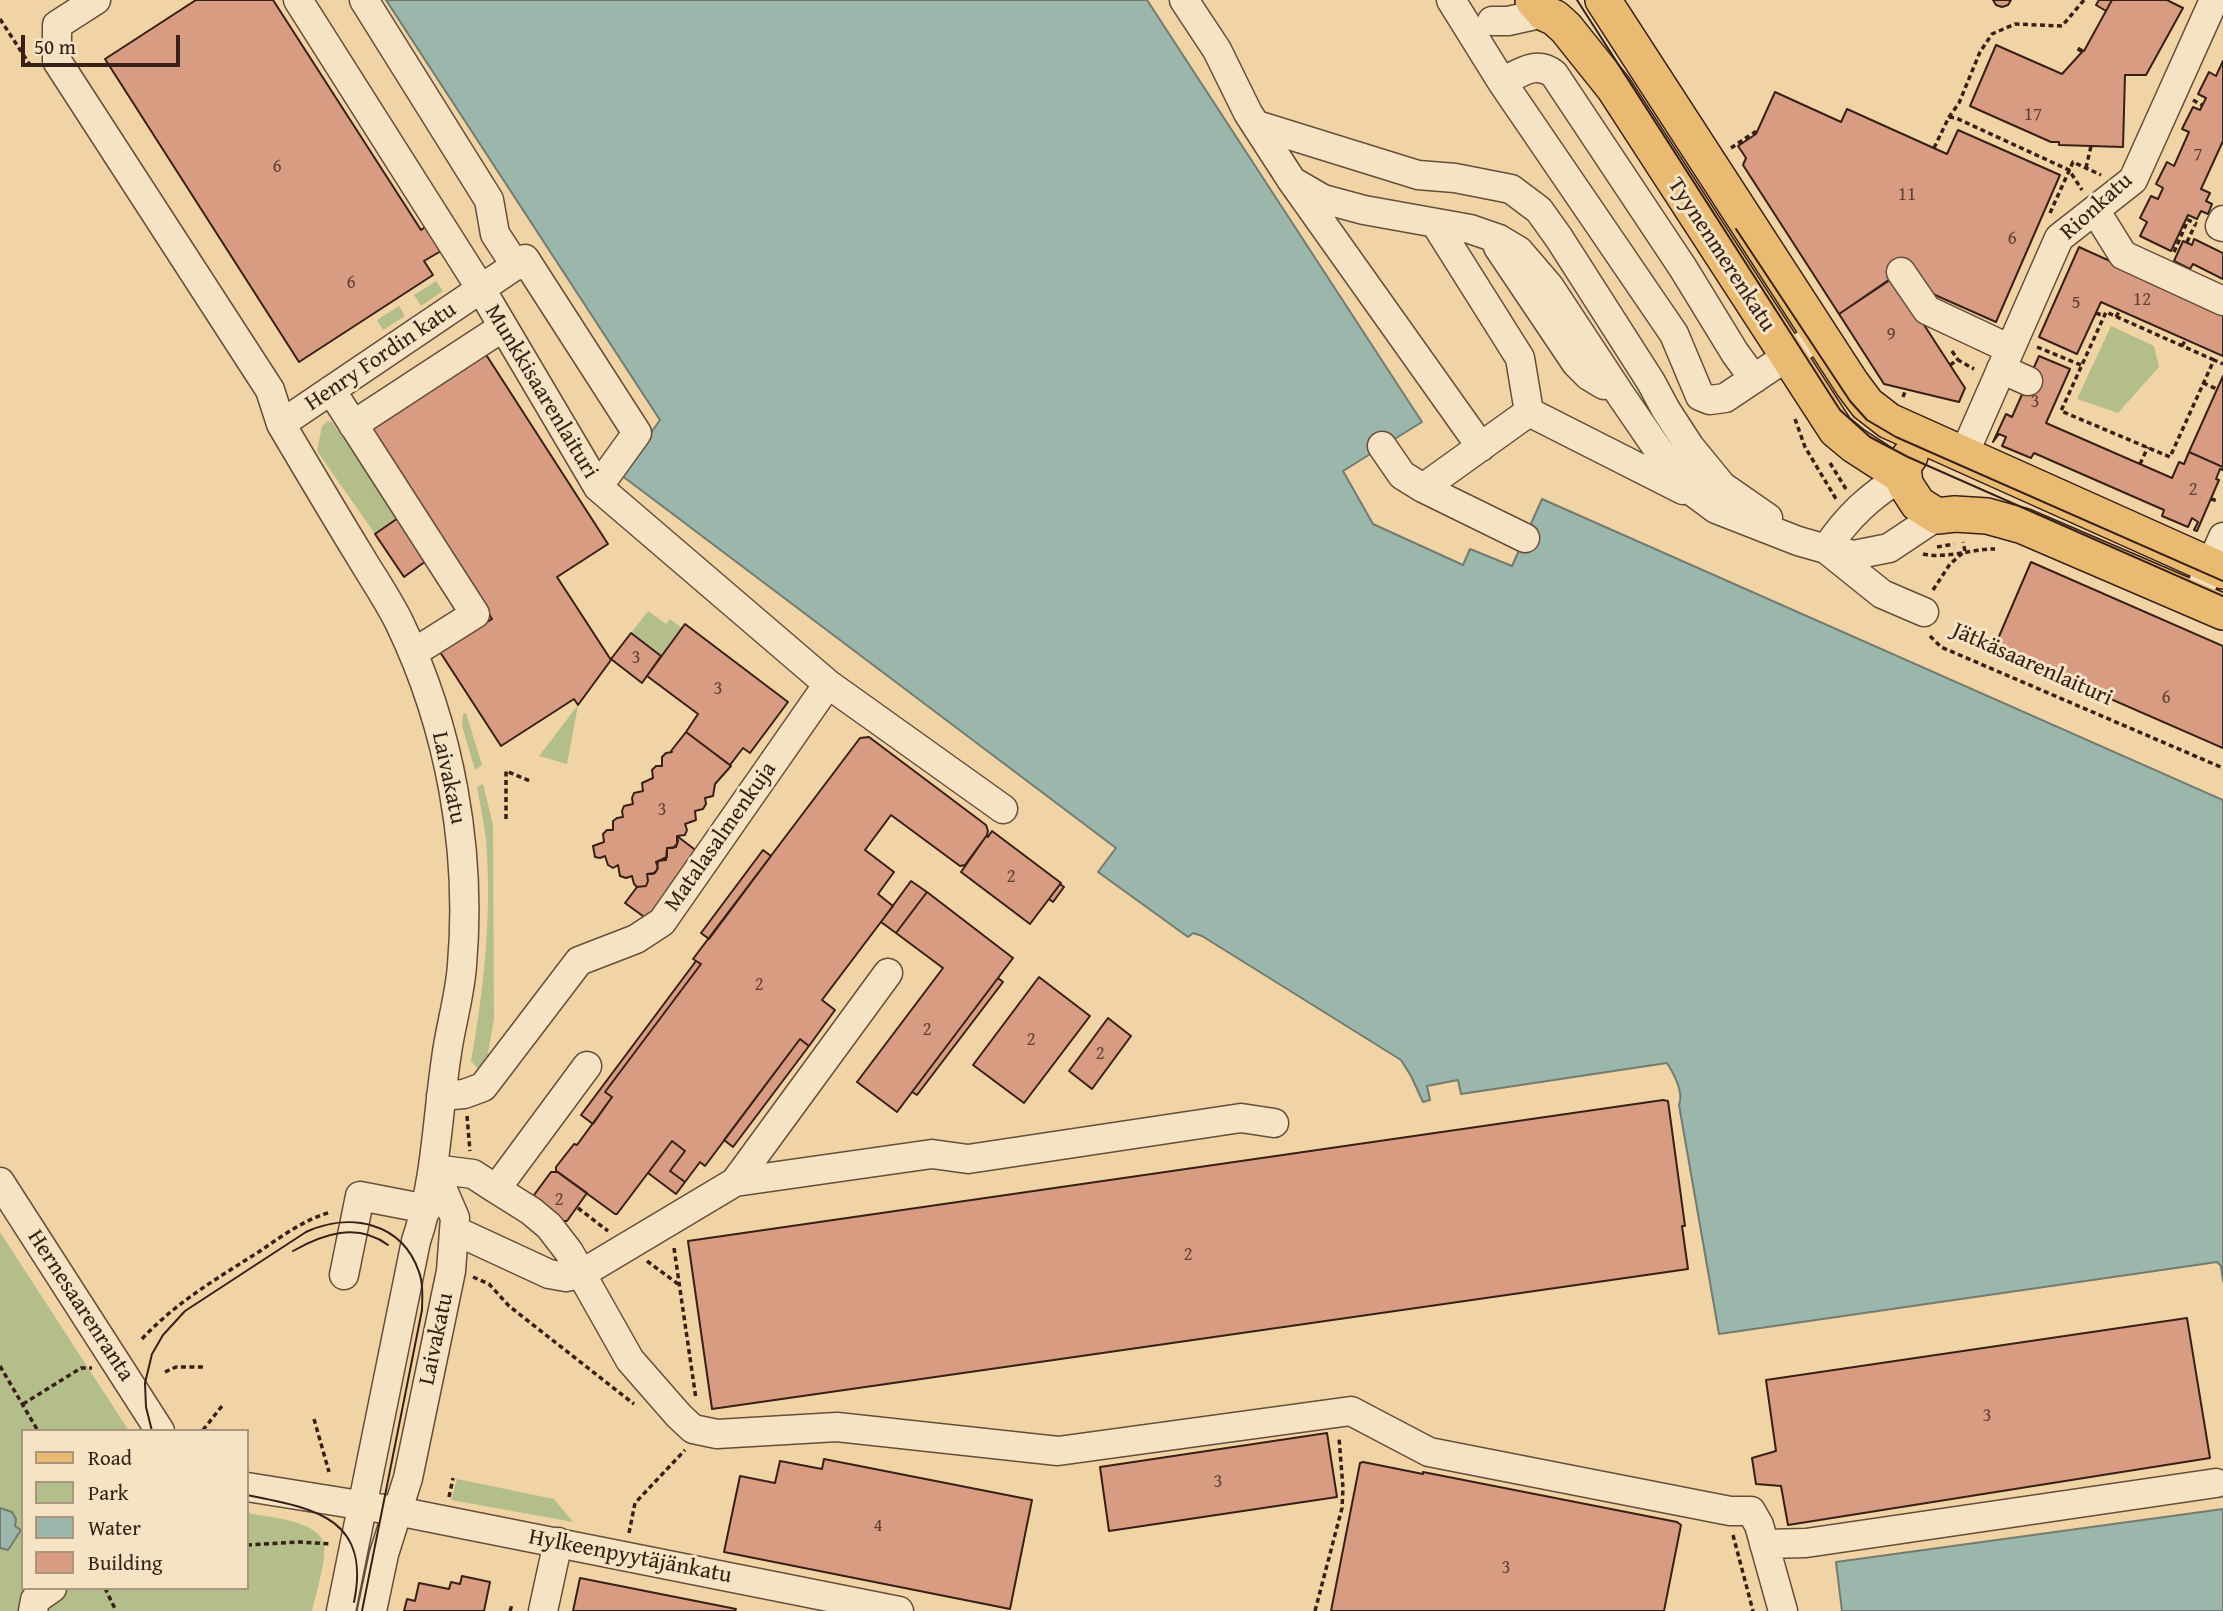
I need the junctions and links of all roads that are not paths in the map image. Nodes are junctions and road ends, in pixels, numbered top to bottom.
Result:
1 (96, 0) edge
2 (298, 0) edge
3 (364, 0) edge
4 (1184, 0) edge
5 (1451, 0) edge
6 (1601, 0) edge
7 (2217, 2) edge
8 (1544, 10) edge
9 (1490, 18) edge
10 (1502, 82) junction
11 (1257, 125) junction
12 (1292, 181) junction
13 (2095, 211) junction
14 (1435, 223) junction
15 (516, 265) junction
16 (1683, 268) junction
17 (1901, 272) dead end
18 (481, 289) junction
19 (1646, 292) junction
20 (2223, 301) edge
21 (503, 327) junction
22 (1819, 335) junction
23 (1787, 357) junction
24 (1997, 363) junction
25 (1754, 379) junction
26 (2028, 381) dead end
27 (331, 390) junction
28 (1529, 412) junction
29 (281, 424) junction
30 (354, 425) junction
31 (1932, 439) junction
32 (1382, 446) dead end
33 (1481, 446) junction
34 (1964, 454) junction
35 (1902, 476) junction
36 (598, 487) junction
37 (1423, 488) junction
38 (1716, 509) junction
39 (1937, 516) junction
40 (1525, 538) dead end
41 (1798, 541) junction
42 (1826, 549) junction
43 (2219, 558) edge
44 (2209, 606) edge
45 (1924, 612) road end
46 (413, 653) junction
47 (828, 684) junction
48 (1003, 809) dead end
49 (888, 973) dead end
50 (587, 1066) dead end
51 (441, 1096) junction
52 (1274, 1122) dead end
53 (434, 1169) junction
54 (0, 1182) edge
55 (735, 1182) junction
56 (496, 1189) junction
57 (427, 1209) junction
58 (454, 1230) junction
59 (580, 1274) junction
60 (345, 1275) dead end
61 (159, 1429) edge
62 (2216, 1483) dead end
63 (248, 1487) edge
64 (362, 1505) junction
65 (397, 1511) junction
66 (558, 1542) junction
67 (1764, 1544) junction
68 (49, 1590) edge
69 (840, 1605) edge
70 (33, 1611) edge
71 (341, 1611) edge
72 (372, 1611) edge
73 (544, 1611) edge
74 (898, 1611) edge
75 (1783, 1611) edge

1 - 29 street, Laivakatu
2 - 18 street, Munkkisaarenlaituri
3 - 15 street
4 - 11 street
5 - 9 street
6 - 8 main road, Tyynenmerenkatu
6 - 22 main road, Tyynenmerenkatu
7 - 13 street, Rionkatu
8 - 9 street
8 - 23 main road, Tyynenmerenkatu
9 - 10 street
10 - 16 street
10 - 19 street
11 - 12 street
11 - 41 street
12 - 14 street
12 - 33 street
13 - 20 street
13 - 24 street, Rionkatu
14 - 28 street
14 - 38 street
15 - 18 street, Henry Fordin katu
15 - 36 street
16 - 19 street
16 - 25 street
17 - 24 street
18 - 21 street, Munkkisaarenlaituri
18 - 27 street, Henry Fordin katu
19 - 25 street
21 - 30 street
21 - 36 street, Munkkisaarenlaituri
22 - 23 street
22 - 31 main road, Tyynenmerenkatu
23 - 25 street
23 - 35 main road, Tyynenmerenkatu
24 - 26 street
24 - 34 street, Rionkatu
27 - 29 street, Henry Fordin katu
27 - 30 street
28 - 33 street
28 - 38 street
29 - 46 street, Laivakatu
30 - 46 street
31 - 34 main road, Tyynenmerenkatu
31 - 35 main road
32 - 37 street
33 - 37 street
34 - 43 main road, Tyynenmerenkatu
35 - 39 main road, Tyynenmerenkatu
35 - 42 street
36 - 47 street, Munkkisaarenlaituri
37 - 40 street
38 - 41 street
39 - 42 street
39 - 44 main road
41 - 42 street
42 - 45 street
43 - 44 street
46 - 51 street, Laivakatu
47 - 48 street, Munkkisaarenlaituri
47 - 51 street, Matalasalmenkuja
49 - 55 street
50 - 56 street
51 - 53 street, Laivakatu
52 - 55 street
53 - 56 street
53 - 57 street, Laivakatu
53 - 58 street, Laivakatu
54 - 61 street, Hernesaarenranta
55 - 59 street
56 - 59 street
57 - 60 street
57 - 64 street, Laivakatu
58 - 59 street
58 - 65 street, Laivakatu
59 - 67 street
62 - 67 street
63 - 64 street
64 - 65 street, Hylkeenpyytäjänkatu
64 - 71 street, Laivakatu
65 - 66 street, Hylkeenpyytäjänkatu
65 - 72 street, Laivakatu
66 - 69 street, Hylkeenpyytäjänkatu
66 - 73 street
67 - 75 street
68 - 70 street
69 - 74 street, Hylkeenpyytäjänkatu

